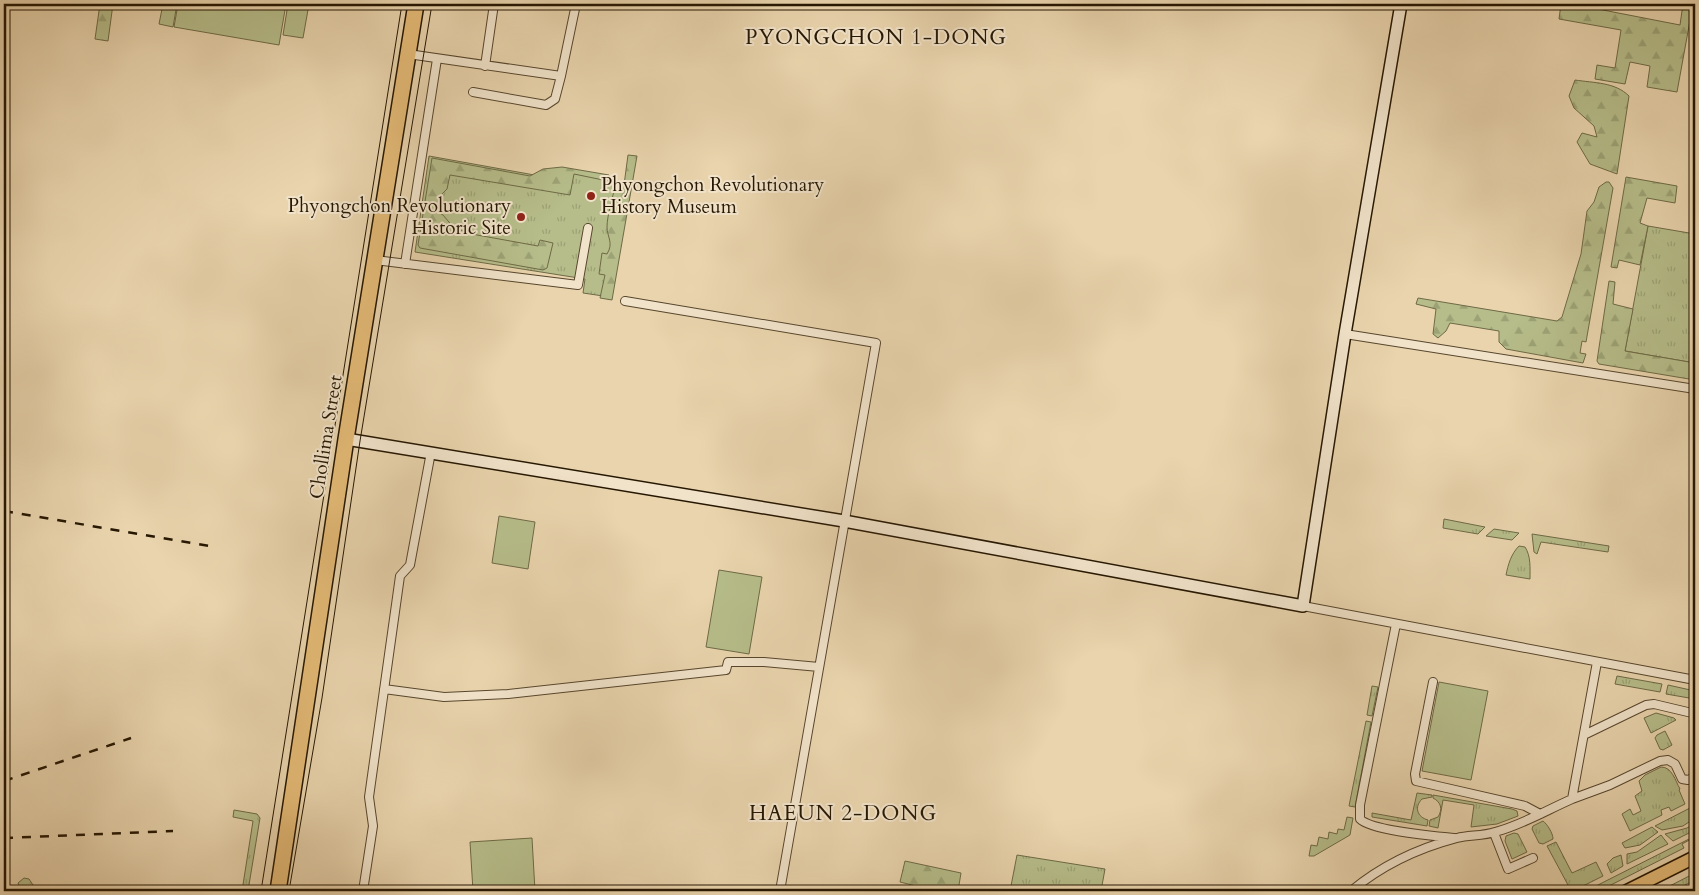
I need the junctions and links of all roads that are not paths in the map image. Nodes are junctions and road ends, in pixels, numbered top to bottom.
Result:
1 (416, 4) edge
2 (494, 4) edge
3 (576, 4) edge
4 (1401, 4) edge
5 (408, 54) junction
6 (437, 59) junction
7 (485, 66) junction
8 (561, 76) junction
9 (473, 92) dead end
10 (588, 228) dead end
11 (375, 260) junction
12 (405, 264) junction
13 (625, 301) dead end
14 (1345, 334) junction
15 (1695, 389) edge
16 (346, 439) junction
17 (431, 452) junction
18 (844, 521) junction
19 (1303, 606) junction
20 (1396, 624) junction
21 (1597, 662) junction
22 (819, 667) junction
23 (1695, 680) edge
24 (1433, 682) dead end
25 (384, 689) junction
26 (1692, 713) dead end
27 (1584, 735) junction
28 (1695, 777) edge
29 (1572, 799) junction
30 (1540, 814) junction
31 (1494, 833) junction
32 (1458, 838) junction
33 (1695, 857) edge
34 (1533, 858) dead end
35 (276, 888) edge
36 (363, 891) edge
37 (780, 891) edge
38 (1351, 891) edge
39 (1627, 891) edge

1 - 5 highway, Chollima Street
2 - 7 street
3 - 8 street
4 - 14 street
5 - 6 street
5 - 11 highway, Chollima Street
6 - 7 street
6 - 12 street
7 - 8 street
8 - 9 street
10 - 12 street
11 - 12 street
11 - 16 highway, Chollima Street
13 - 18 street
14 - 15 street
14 - 19 street
16 - 17 street
16 - 35 highway, Chollima Street
17 - 18 street
17 - 25 street
18 - 19 street
18 - 22 street
19 - 20 street
20 - 21 street
20 - 32 street
21 - 23 street
21 - 27 street
22 - 25 street
22 - 37 street
24 - 30 street
25 - 36 street
26 - 27 street
27 - 29 street
28 - 29 street
29 - 30 street
30 - 31 street
31 - 32 street
31 - 34 street
32 - 38 street
33 - 39 main road

